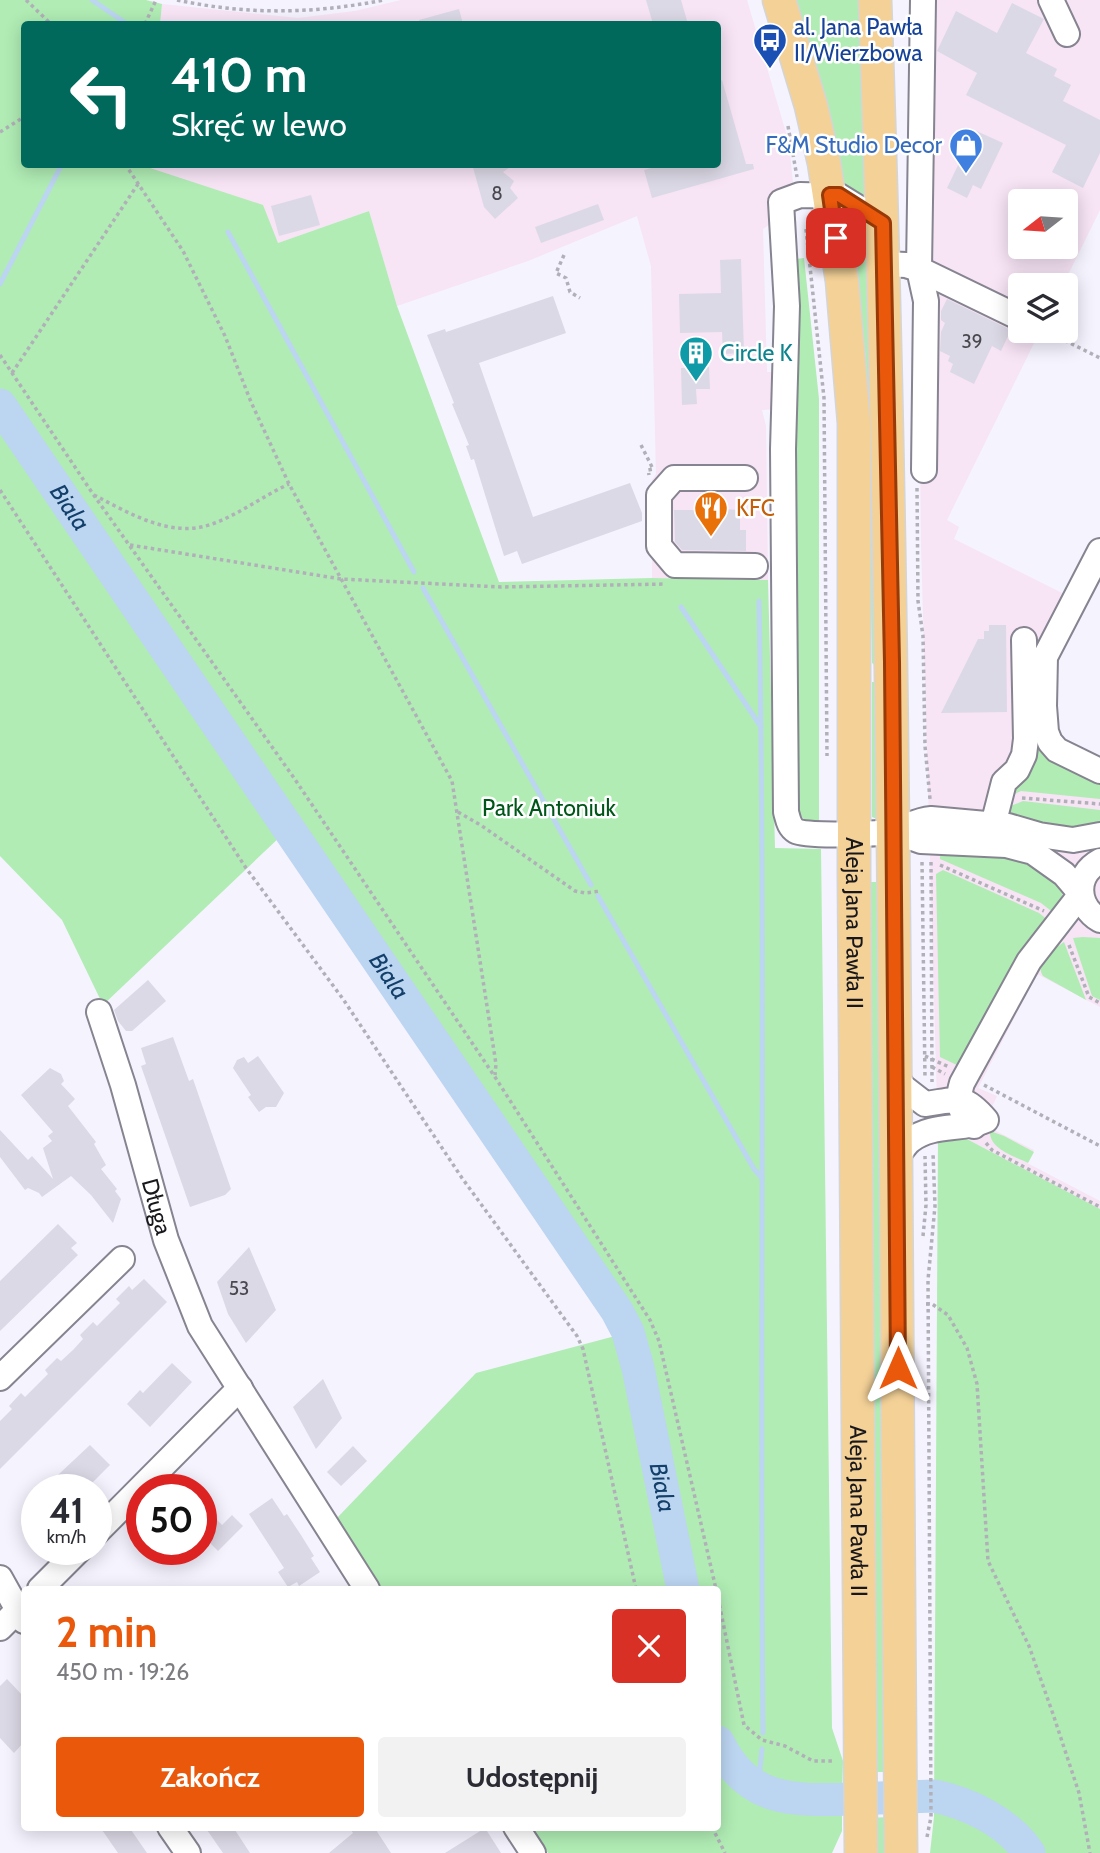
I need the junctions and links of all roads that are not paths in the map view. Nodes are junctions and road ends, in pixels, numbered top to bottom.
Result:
1 (779, 0) edge
2 (875, 0) edge
3 (923, 0) edge
4 (1051, 0) edge
5 (1066, 34) dead end
6 (804, 197) junction
7 (883, 223) junction
8 (884, 264) junction
9 (919, 269) junction
10 (1008, 312) edge
11 (920, 474) road end
12 (745, 478) dead end
13 (1100, 551) edge
14 (755, 566) dead end
15 (1024, 640) dead end
16 (854, 662) junction
17 (892, 662) junction
18 (1100, 771) edge
19 (993, 825) junction
20 (894, 831) junction
21 (854, 833) junction
22 (1039, 835) junction
23 (1100, 835) edge
24 (931, 841) junction
25 (1097, 863) edge
26 (1081, 894) junction
27 (1100, 922) edge
28 (1061, 928) junction
29 (99, 1012) dead end
30 (896, 1076) junction
31 (962, 1085) junction
32 (897, 1157) junction
33 (122, 1259) dead end
34 (0, 1378) edge
35 (240, 1388) junction
36 (112, 1516) edge
37 (64, 1565) edge
38 (0, 1578) edge
39 (43, 1586) edge
40 (365, 1586) edge
41 (17, 1616) edge
42 (173, 1831) edge
43 (519, 1831) edge
44 (188, 1853) edge
45 (533, 1853) edge
46 (861, 1853) edge
47 (901, 1853) edge

1 - 6 main road, Aleja Jana Pawła II
2 - 7 main road, Aleja Jana Pawła II
3 - 9 street
4 - 5 street
6 - 7 street
6 - 16 main road, Aleja Jana Pawła II
6 - 21 street
7 - 8 main road, Aleja Jana Pawła II
8 - 9 street
8 - 17 main road, Aleja Jana Pawła II
9 - 10 street
9 - 11 street
12 - 14 street
13 - 18 street
15 - 19 street
16 - 17 main road
16 - 21 main road, Aleja Jana Pawła II
17 - 20 main road, Aleja Jana Pawła II
19 - 22 street
19 - 24 street
20 - 21 street
20 - 24 street
20 - 30 main road, Aleja Jana Pawła II
21 - 46 main road, Aleja Jana Pawła II
22 - 23 street
22 - 25 street
24 - 26 street
25 - 26 street
26 - 27 street
26 - 28 street
27 - 28 street
28 - 31 street
29 - 35 street, Długa
30 - 31 street
30 - 32 main road, Aleja Jana Pawła II
31 - 32 street
32 - 47 main road, Aleja Jana Pawła II
33 - 34 street
35 - 36 street
35 - 40 street, Długa
37 - 39 street
38 - 41 street
42 - 44 street
43 - 45 street

